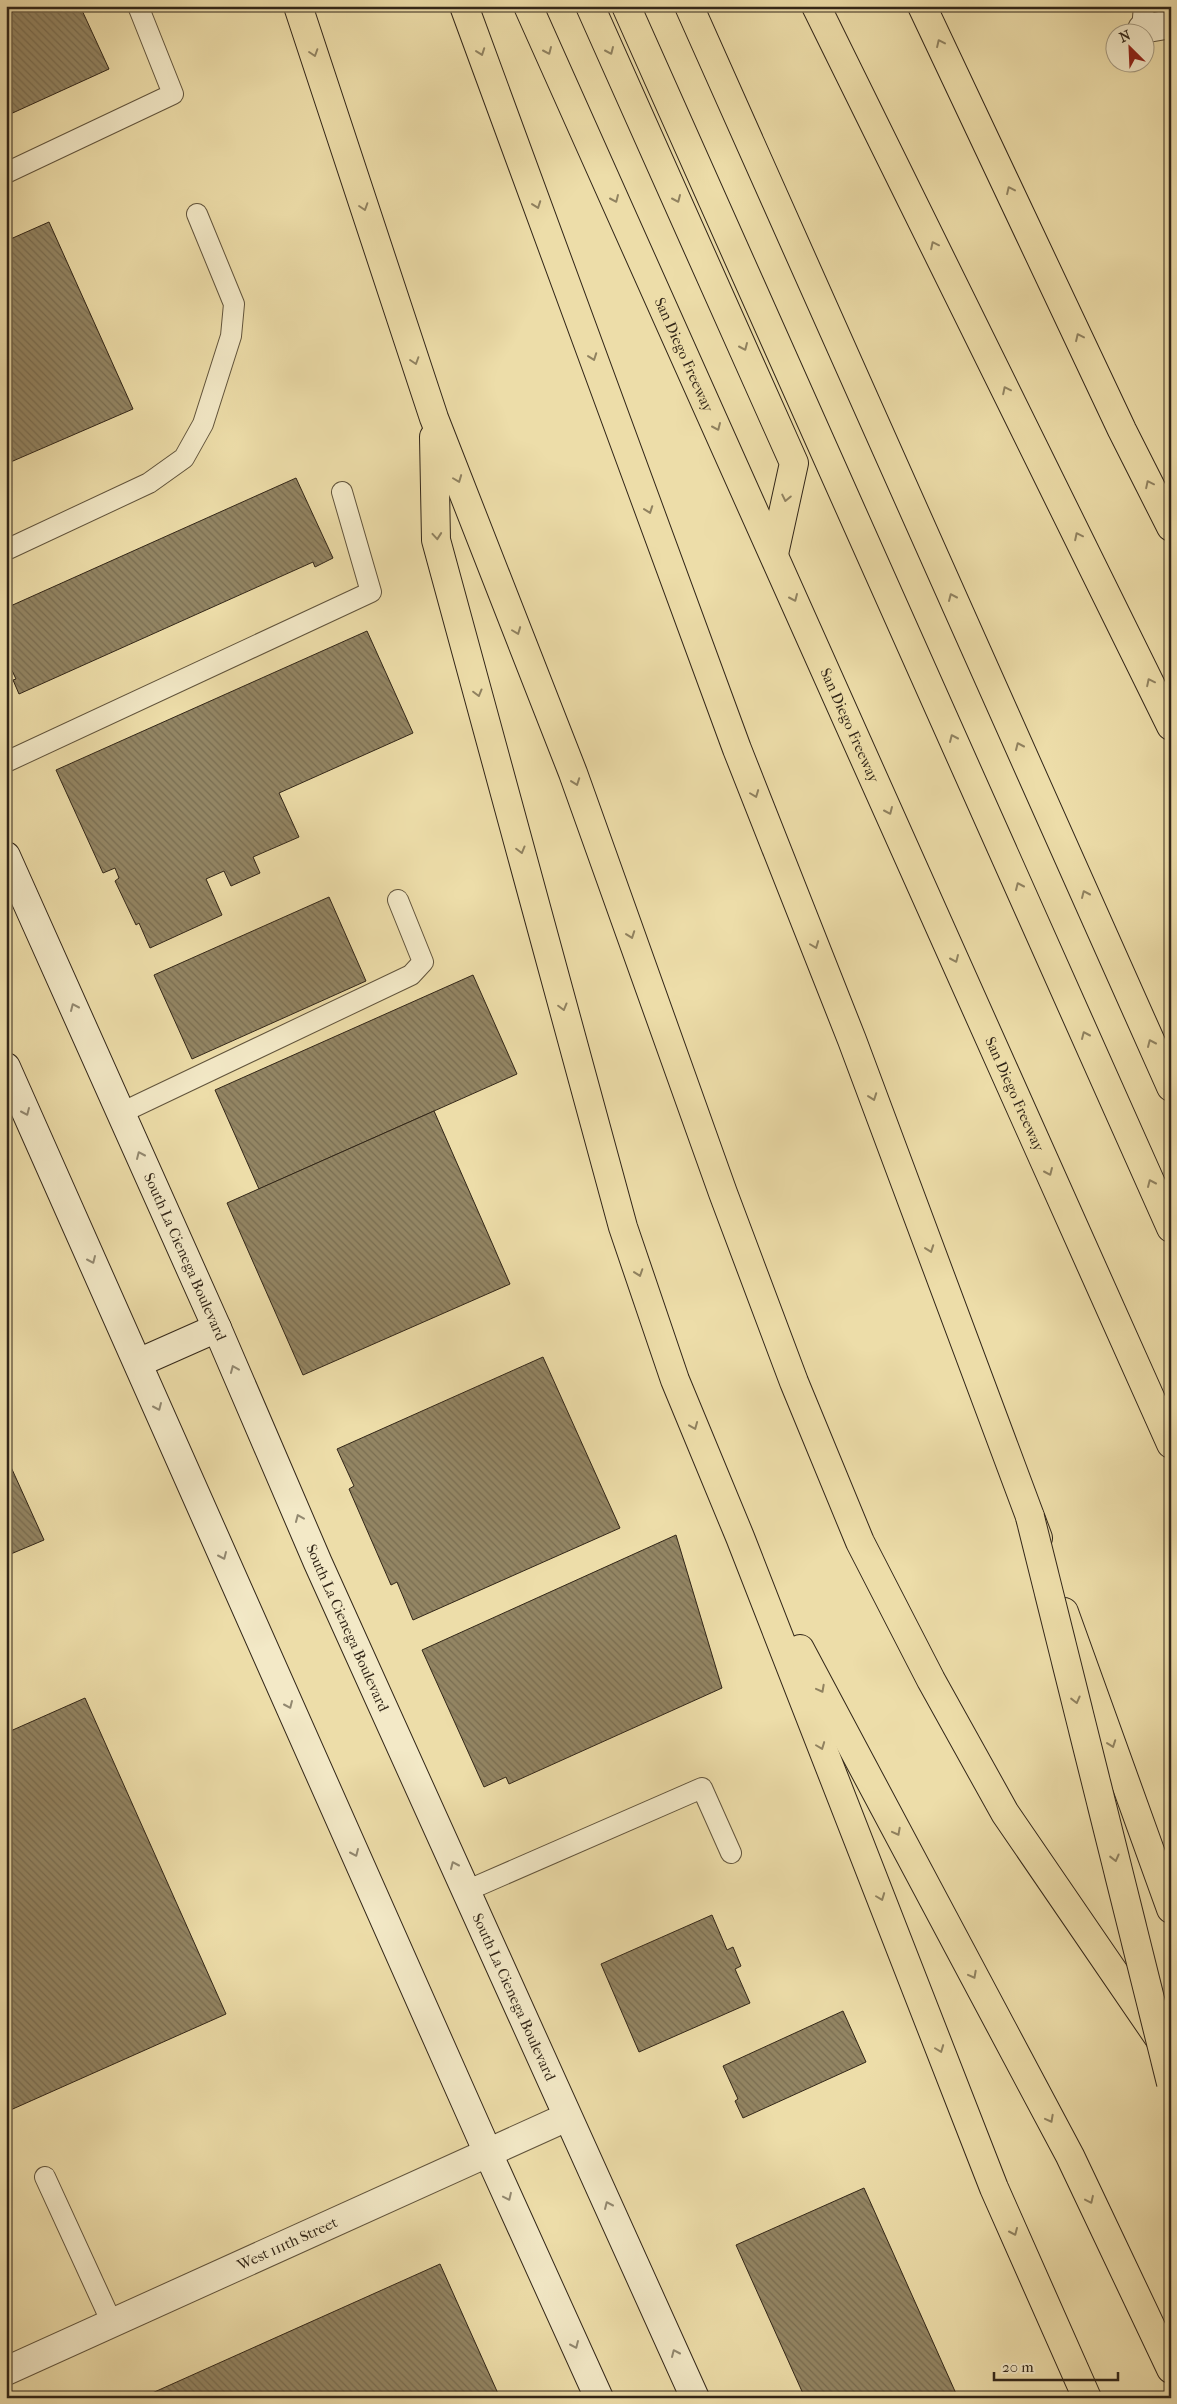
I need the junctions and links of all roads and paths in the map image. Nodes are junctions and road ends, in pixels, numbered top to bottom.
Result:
1 (138, 6) edge
2 (298, 6) edge
3 (464, 6) edge
4 (528, 6) edge
5 (590, 6) edge
6 (626, 6) edge
7 (689, 6) edge
8 (816, 6) edge
9 (922, 6) edge
10 (1143, 18) edge
11 (1171, 24) edge
12 (6, 173) edge
13 (197, 214) dead end
14 (434, 418) junction
15 (342, 492) dead end
16 (1171, 527) edge
17 (6, 550) edge
18 (774, 554) junction
19 (1171, 726) edge
20 (6, 762) edge
21 (6, 856) edge
22 (398, 900) dead end
23 (6, 1067) edge
24 (1171, 1087) edge
25 (121, 1114) junction
26 (1171, 1228) edge
27 (216, 1328) junction
28 (138, 1363) junction
29 (1171, 1444) edge
30 (1030, 1517) junction
31 (740, 1538) junction
32 (731, 1853) dead end
33 (466, 1891) junction
34 (1171, 1909) edge
35 (1171, 2055) edge
36 (1171, 2083) edge
37 (567, 2117) junction
38 (488, 2153) junction
39 (45, 2177) dead end
40 (112, 2322) junction
41 (1171, 2369) edge
42 (6, 2371) edge
43 (599, 2398) edge
44 (695, 2398) edge
45 (1087, 2398) edge

1 - 12 lane
2 -> 14 highway
3 -> 30 highway
4 -> 18 highway, San Diego Freeway
5 -> 18 highway
26 -> 6 highway
24 -> 7 highway
19 -> 8 highway
16 -> 9 highway
10 - 11 main road
13 - 17 lane
14 -> 31 highway
14 -> 35 highway
15 - 20 lane
18 -> 29 highway, San Diego Freeway
25 -> 21 main road, South La Cienega Boulevard
22 - 25 lane
23 -> 28 main road
27 -> 25 main road, South La Cienega Boulevard
27 - 28 main road
33 -> 27 main road, South La Cienega Boulevard
28 -> 38 main road
30 -> 34 highway, bridge
30 -> 36 highway, bridge
31 -> 41 highway
31 -> 45 highway
32 - 33 lane
33 - 37 main road, South La Cienega Boulevard
37 - 38 main road, West 111th Street
44 -> 37 main road, South La Cienega Boulevard
38 - 40 main road, West 111th Street
38 -> 43 main road
39 - 40 lane
40 - 42 main road, West 111th Street

